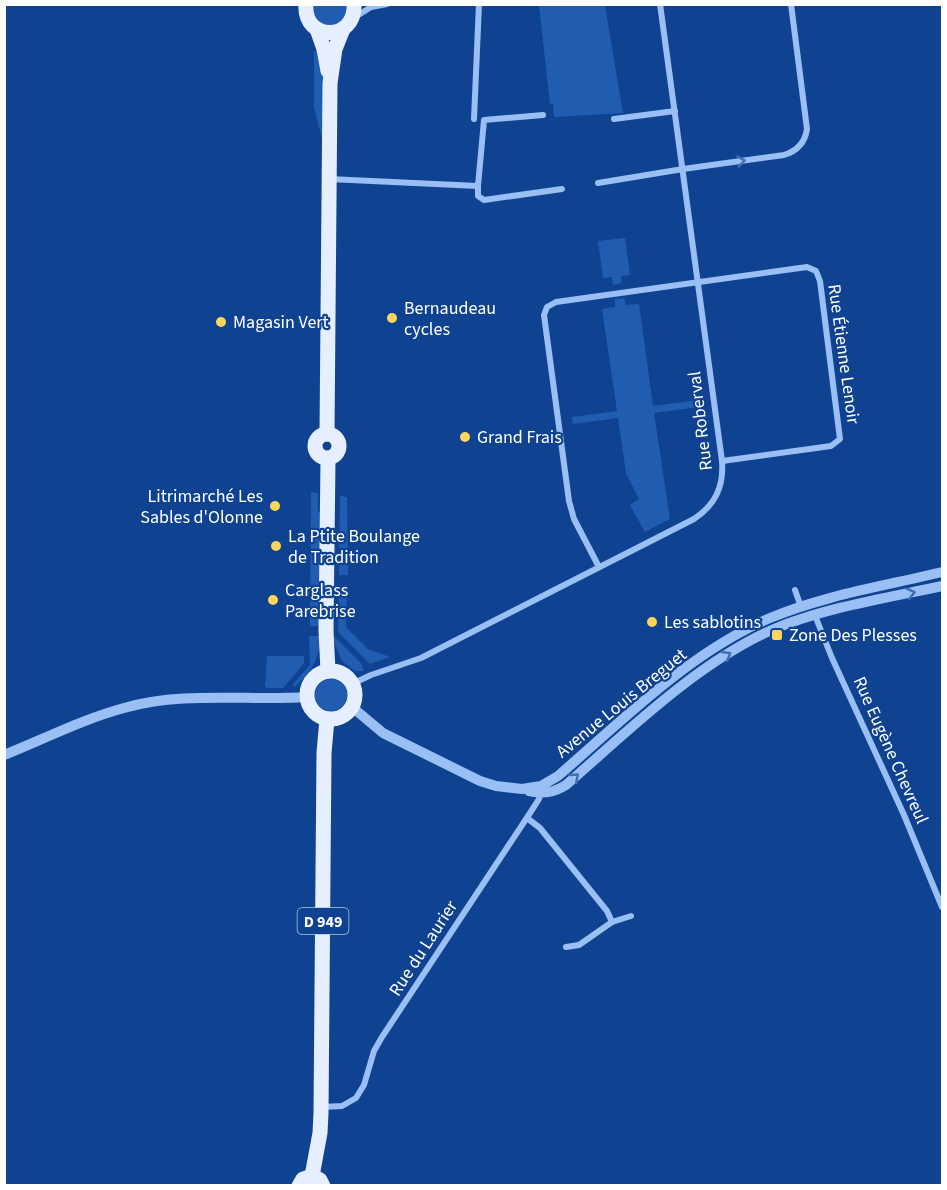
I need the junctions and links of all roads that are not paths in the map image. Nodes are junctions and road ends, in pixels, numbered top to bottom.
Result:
1 (306, 4) edge
2 (387, 4) edge
3 (479, 4) edge
4 (660, 4) edge
5 (791, 4) edge
6 (378, 5) edge
7 (350, 18) edge
8 (317, 29) junction
9 (330, 83) junction
10 (675, 111) junction
11 (543, 115) dead end
12 (614, 118) dead end
13 (474, 119) dead end
14 (683, 169) junction
15 (329, 179) junction
16 (598, 183) dead end
17 (478, 186) junction
18 (562, 189) dead end
19 (698, 283) junction
20 (722, 462) junction
21 (599, 567) junction
22 (942, 572) edge
23 (942, 585) edge
24 (795, 590) dead end
25 (806, 606) junction
26 (815, 616) junction
27 (328, 671) junction
28 (352, 684) junction
29 (307, 697) junction
30 (352, 707) junction
31 (327, 719) junction
32 (4, 755) edge
33 (541, 790) junction
34 (527, 818) junction
35 (942, 907) edge
36 (631, 915) dead end
37 (612, 922) junction
38 (566, 947) dead end
39 (321, 1107) junction
40 (317, 1180) edge
41 (299, 1185) edge

1 - 8 main road
2 - 6 street
3 - 13 street
4 - 10 street, Rue Roberval
14 -> 5 street
6 - 7 street
7 - 8 main road
7 - 9 main road
8 - 9 main road
9 - 15 main road
10 - 12 street
10 - 14 street, Rue Roberval
11 - 17 street
14 - 16 street
14 - 19 street, Rue Roberval
15 - 17 street
15 - 27 main road
17 - 18 street
19 - 20 street, Rue Roberval
19 - 20 street, Rue Étienne Lenoir
19 - 21 street
20 - 21 street, Rue Roberval
21 - 28 street, Rue Roberval
22 - 25 street, Avenue Louis Breguet
26 -> 23 street, Avenue Louis Breguet
24 - 25 street, Rue Eugène Chevreul
25 - 26 street, Rue Eugène Chevreul
25 - 33 street, Avenue Louis Breguet
33 -> 26 street, Avenue Louis Breguet
26 - 35 street, Rue Eugène Chevreul
27 - 28 main road
27 - 29 main road
28 - 30 main road
29 - 31 main road
29 - 32 street
30 - 31 main road
30 - 33 street
31 - 39 main road, D 949
33 - 34 street, Rue du Laurier
34 - 37 street
34 - 39 street, Rue du Laurier
36 - 37 street
37 - 38 street
39 - 40 main road, D 949
40 - 41 main road

